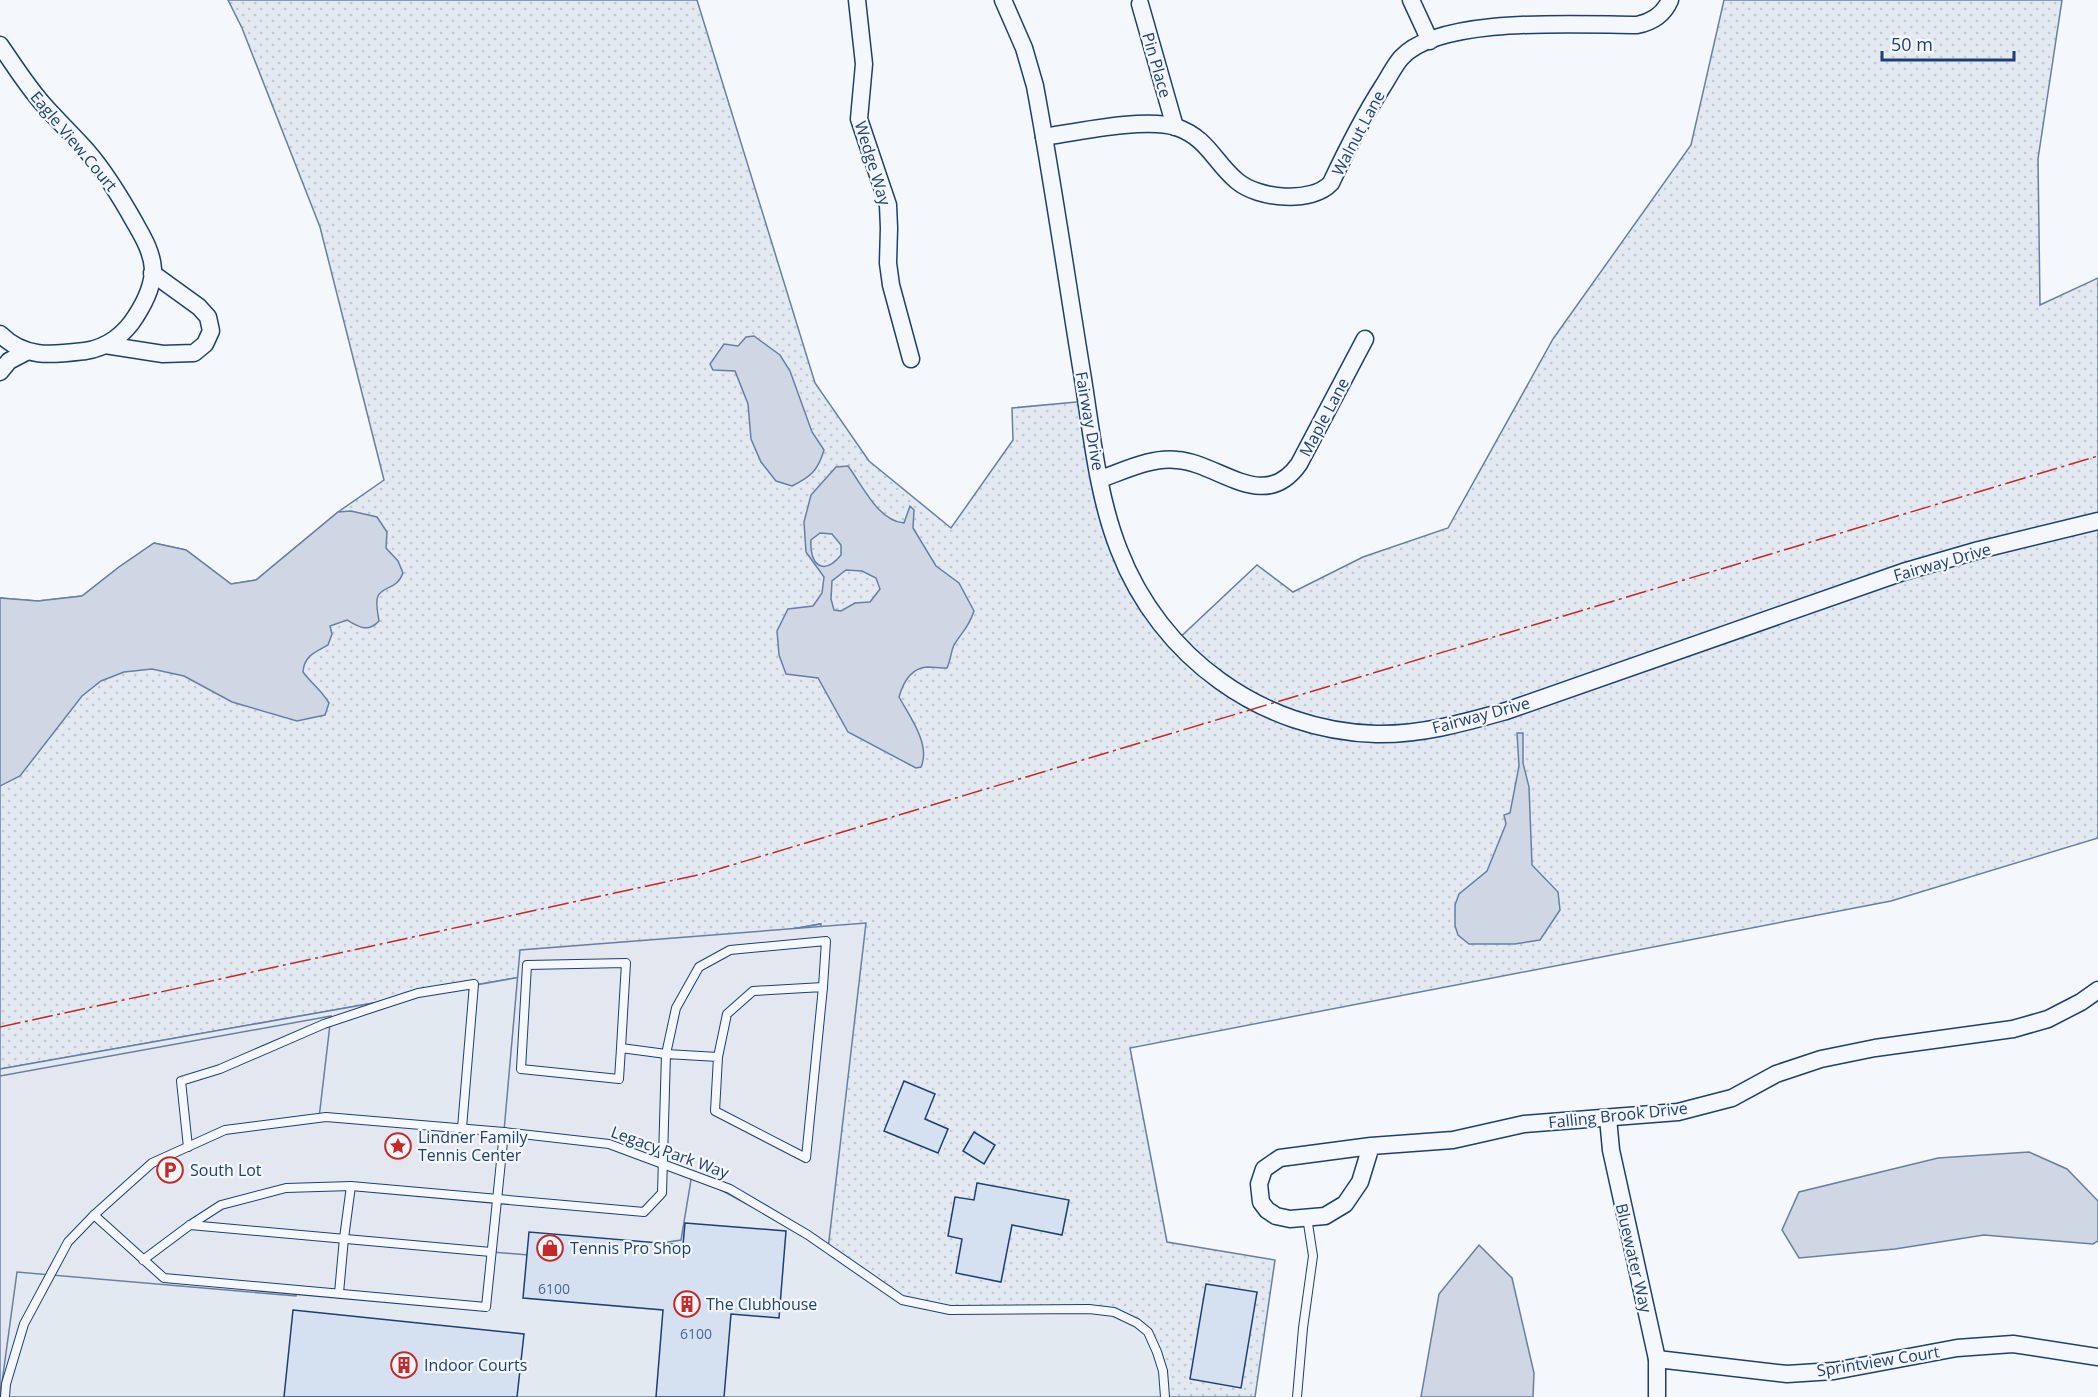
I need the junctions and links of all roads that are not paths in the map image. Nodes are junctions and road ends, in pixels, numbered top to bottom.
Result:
1 (857, 0) edge
2 (1003, 0) edge
3 (1411, 0) edge
4 (1670, 0) edge
5 (1140, 4) dead end
6 (1430, 41) junction
7 (0, 45) edge
8 (1175, 127) junction
9 (1044, 137) junction
10 (152, 273) junction
11 (0, 334) edge
12 (1365, 339) dead end
13 (105, 345) junction
14 (26, 352) junction
15 (911, 359) dead end
16 (0, 372) edge
17 (1100, 479) junction
18 (2098, 521) edge
19 (823, 987) junction
20 (2098, 990) edge
21 (621, 1048) junction
22 (666, 1054) junction
23 (718, 1057) junction
24 (1608, 1118) junction
25 (462, 1128) junction
26 (504, 1132) junction
27 (1371, 1146) junction
28 (188, 1147) junction
29 (662, 1162) junction
30 (351, 1186) junction
31 (497, 1199) junction
32 (94, 1215) junction
33 (1307, 1217) junction
34 (190, 1225) junction
35 (344, 1238) junction
36 (491, 1252) junction
37 (143, 1260) junction
38 (339, 1293) junction
39 (2098, 1357) edge
40 (1657, 1359) junction
41 (5, 1397) edge
42 (1165, 1397) edge
43 (1297, 1397) edge
44 (1657, 1397) edge

1 - 15 street, Wedge Way
2 - 9 street, Fairway Drive
3 - 6 street
4 - 6 street, Walnut Lane
5 - 8 street, Pin Place
6 - 8 street, Walnut Lane
7 - 10 street, Eagle View Court
8 - 9 street, Walnut Lane
9 - 17 street, Fairway Drive
10 - 13 street, Eagle View Court
10 - 13 street, Eagle View Court
11 - 14 street
12 - 17 street, Maple Lane
13 - 14 street, Eagle View Court
14 - 16 street
17 - 18 street, Fairway Drive
19 - 22 lane
19 - 23 lane
19 - 23 lane
20 - 24 street, Falling Brook Drive
21 - 21 lane
21 - 22 lane
22 - 23 lane
22 - 29 lane
24 - 27 street, Falling Brook Drive
24 - 40 street, Bluewater Way
25 - 26 lane, Legacy Park Way
25 - 28 lane, Legacy Park Way
25 - 28 lane
26 - 29 lane, Legacy Park Way
26 - 31 lane
27 - 33 street, Falling Brook Drive
27 - 33 street, Falling Brook Drive
28 - 32 lane, Legacy Park Way
29 - 31 lane
29 - 42 lane, Legacy Park Way
30 - 31 lane
30 - 34 lane
30 - 35 lane
31 - 36 lane
32 - 37 lane
32 - 41 lane, Legacy Park Way
33 - 43 lane
34 - 35 lane
34 - 37 lane
35 - 36 lane
35 - 38 lane
36 - 38 lane
37 - 38 lane
39 - 40 street, Sprintview Court
40 - 44 street, Bluewater Way

